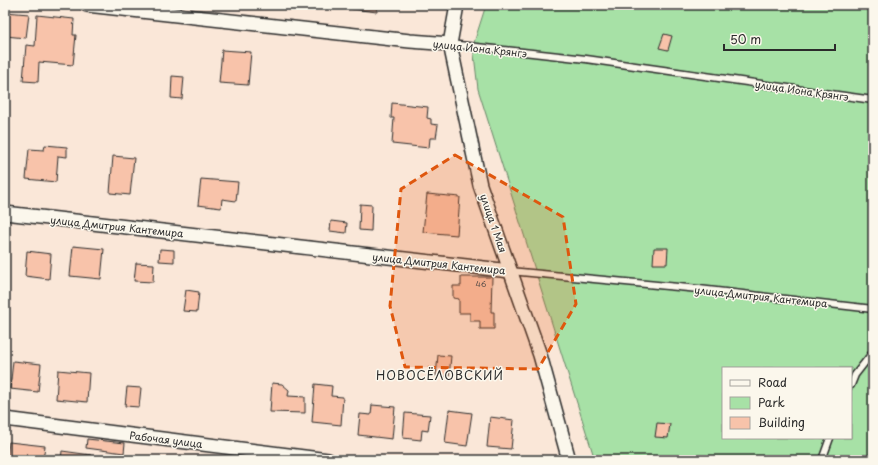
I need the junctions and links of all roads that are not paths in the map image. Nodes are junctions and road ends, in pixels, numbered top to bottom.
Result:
1 (87, 5) edge
2 (457, 5) edge
3 (450, 44) junction
4 (873, 100) edge
5 (5, 213) edge
6 (510, 271) junction
7 (873, 309) edge
8 (873, 352) edge
9 (852, 382) edge
10 (5, 419) edge
11 (830, 439) edge
12 (328, 460) edge
13 (569, 460) edge
14 (822, 460) edge

1 - 3 street, улица Иона Крянгэ
2 - 3 street, улица 1 Мая
3 - 4 lane, улица Иона Крянгэ
3 - 6 street, улица 1 Мая
5 - 6 street, улица Дмитрия Кантемира
6 - 7 lane, улица Дмитрия Кантемира
6 - 13 street, улица 1 Мая
8 - 9 lane
10 - 12 street, Рабочая улица
11 - 14 lane

